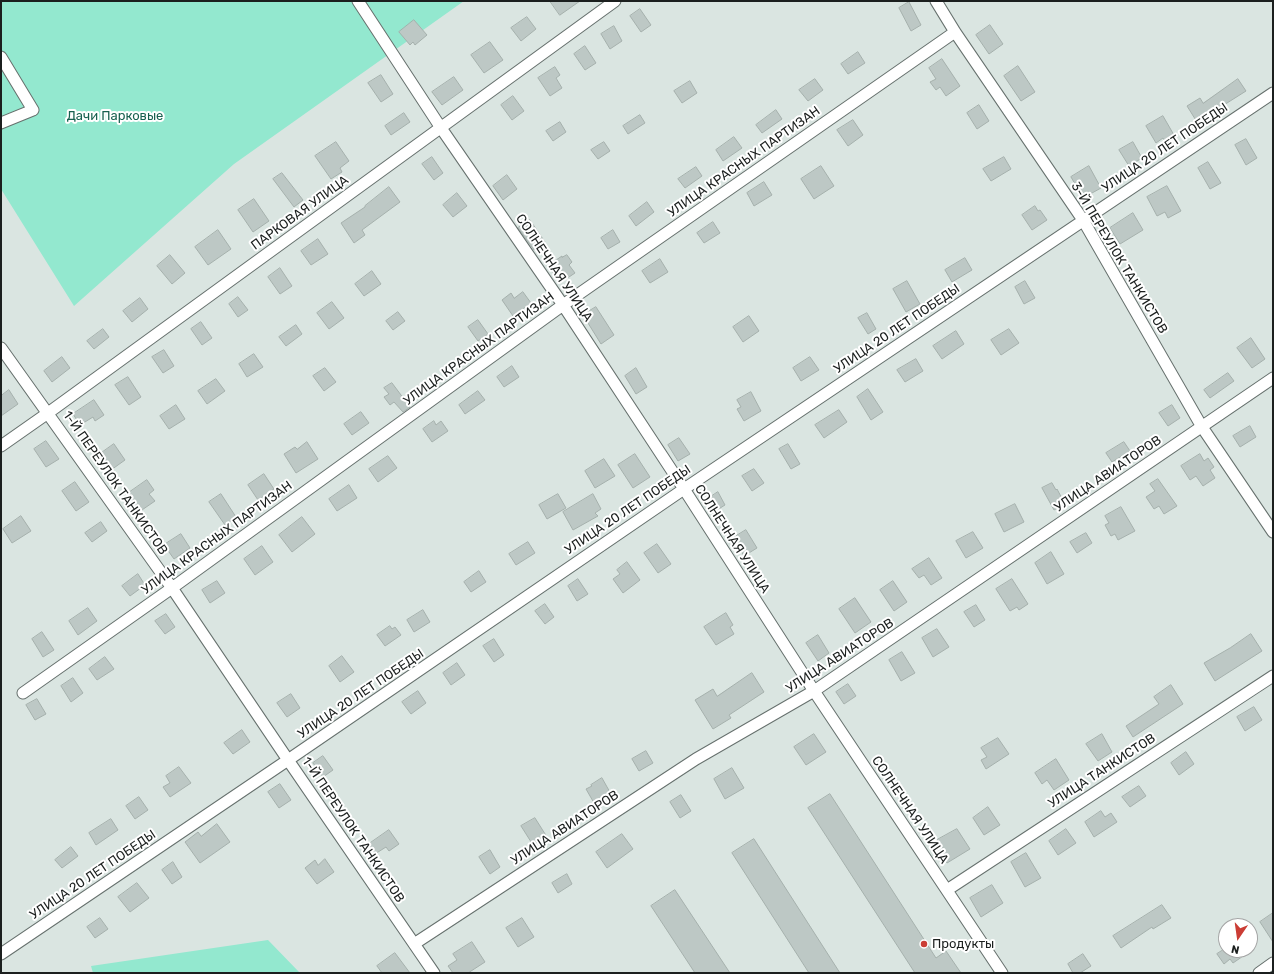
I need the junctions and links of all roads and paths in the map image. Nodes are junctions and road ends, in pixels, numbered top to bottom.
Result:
1 (358, 1) edge
2 (615, 1) edge
3 (936, 1) edge
4 (955, 32) junction
5 (1, 57) edge
6 (1273, 93) edge
7 (1, 123) edge
8 (440, 128) junction
9 (1083, 220) junction
10 (563, 305) junction
11 (1, 348) edge
12 (1273, 378) edge
13 (48, 414) junction
14 (1202, 427) junction
15 (1, 446) edge
16 (684, 489) junction
17 (1273, 532) edge
18 (172, 588) junction
19 (1273, 676) edge
20 (814, 691) junction
21 (23, 693) dead end
22 (288, 760) junction
23 (947, 890) junction
24 (414, 944) junction
25 (1, 954) edge
26 (1273, 963) edge
27 (998, 971) edge
28 (434, 973) edge
29 (1259, 973) edge

1 - 8 street, СОЛНЕЧНАЯ УЛИЦА
2 - 8 street, ПАРКОВАЯ УЛИЦА
3 - 4 street, 3-Й ПЕРЕУЛОК ТАНКИСТОВ
4 - 9 street, 3-Й ПЕРЕУЛОК ТАНКИСТОВ
4 - 10 street, УЛИЦА КРАСНЫХ ПАРТИЗАН
5 - 7 street
6 - 9 street, УЛИЦА 20 ЛЕТ ПОБЕДЫ
8 - 10 street, СОЛНЕЧНАЯ УЛИЦА
8 - 13 street, ПАРКОВАЯ УЛИЦА
9 - 14 street, 3-Й ПЕРЕУЛОК ТАНКИСТОВ
9 - 16 street, УЛИЦА 20 ЛЕТ ПОБЕДЫ
10 - 16 street, СОЛНЕЧНАЯ УЛИЦА
10 - 18 street, УЛИЦА КРАСНЫХ ПАРТИЗАН
11 - 13 street, 1-Й ПЕРЕУЛОК ТАНКИСТОВ
12 - 14 street, УЛИЦА АВИАТОРОВ
13 - 15 street, ПАРКОВАЯ УЛИЦА
13 - 18 street, 1-Й ПЕРЕУЛОК ТАНКИСТОВ
14 - 17 street, 3-Й ПЕРЕУЛОК ТАНКИСТОВ
14 - 20 street, УЛИЦА АВИАТОРОВ
16 - 20 street, СОЛНЕЧНАЯ УЛИЦА
16 - 22 street, УЛИЦА 20 ЛЕТ ПОБЕДЫ
18 - 21 street, УЛИЦА КРАСНЫХ ПАРТИЗАН
18 - 22 street, 1-Й ПЕРЕУЛОК ТАНКИСТОВ
19 - 23 street, УЛИЦА ТАНКИСТОВ
20 - 23 street, СОЛНЕЧНАЯ УЛИЦА
20 - 24 street, УЛИЦА АВИАТОРОВ
22 - 24 street, 1-Й ПЕРЕУЛОК ТАНКИСТОВ
22 - 25 street, УЛИЦА 20 ЛЕТ ПОБЕДЫ
23 - 27 street, СОЛНЕЧНАЯ УЛИЦА
24 - 28 street, 1-Й ПЕРЕУЛОК ТАНКИСТОВ
26 - 29 street

